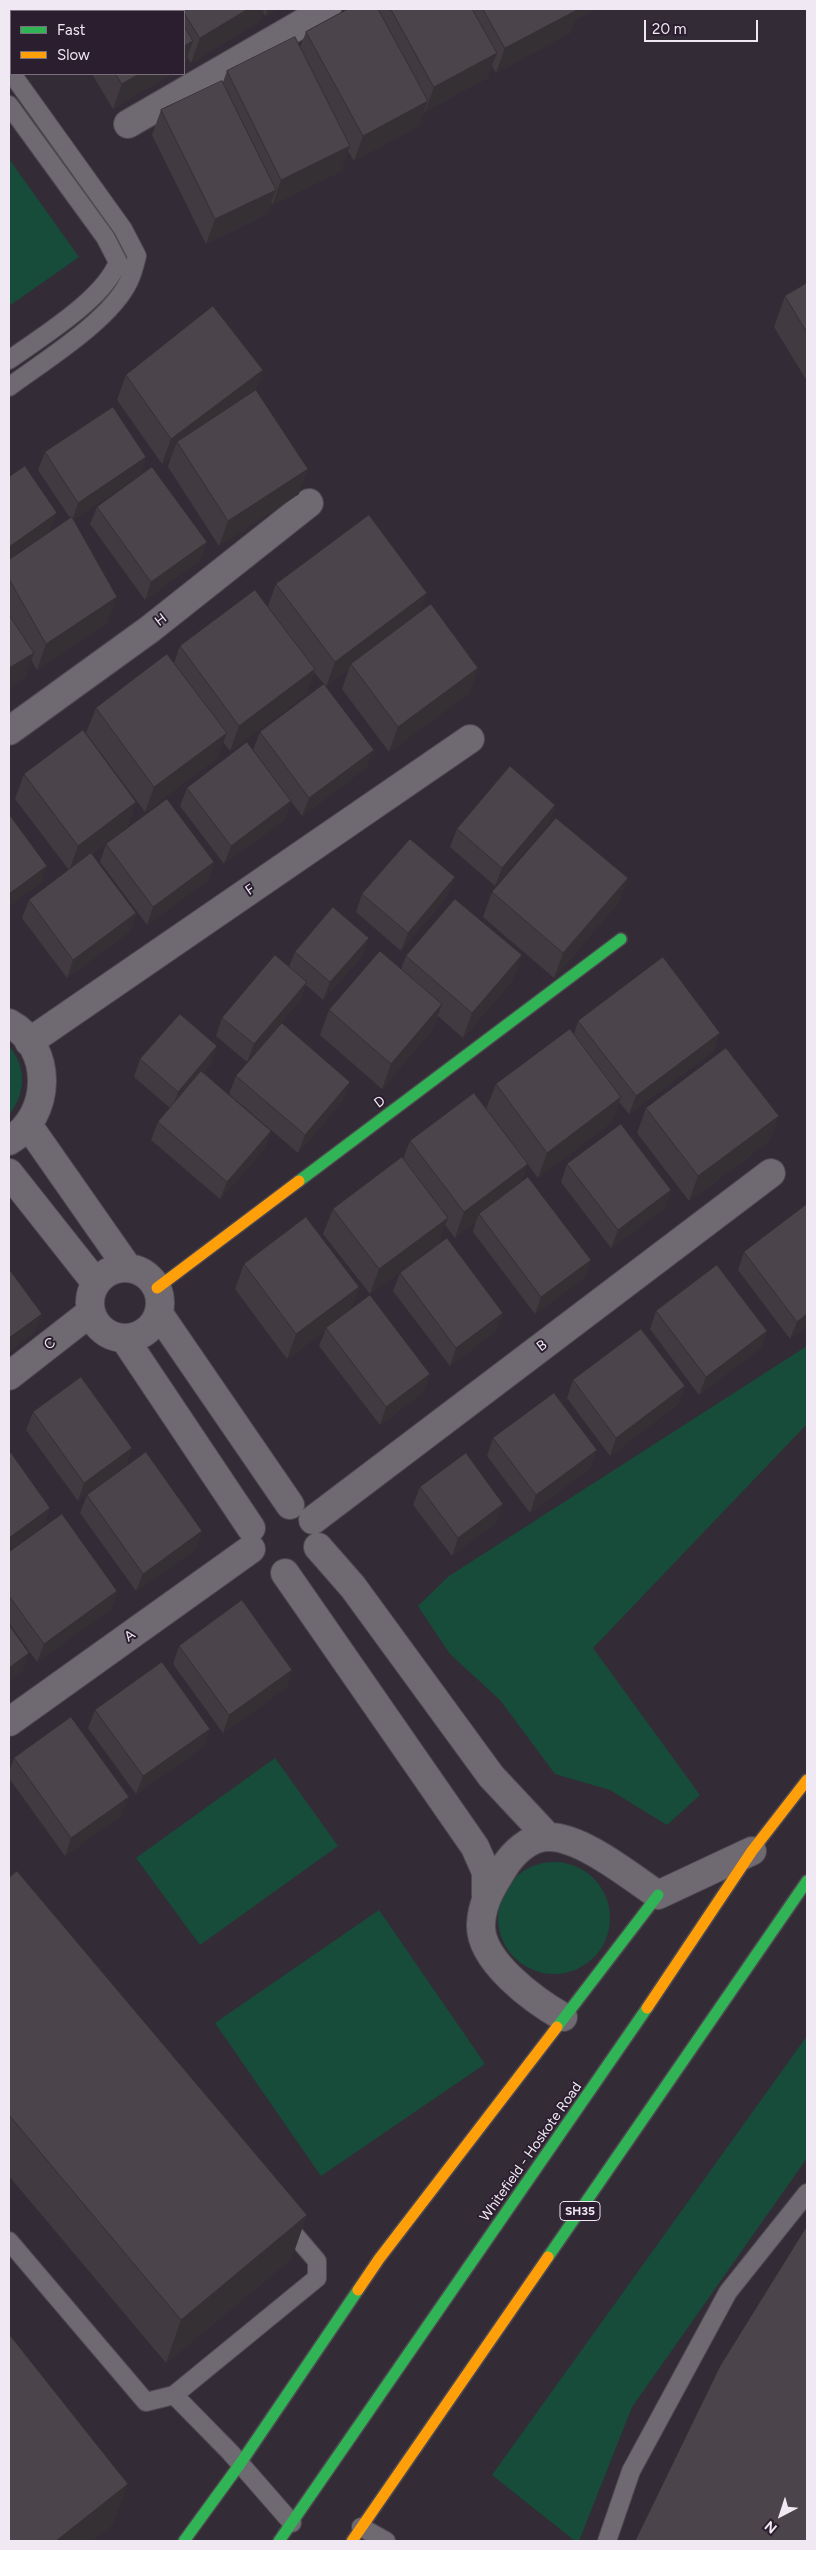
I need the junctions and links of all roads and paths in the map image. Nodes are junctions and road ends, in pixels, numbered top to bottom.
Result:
1 (328, 9) edge
2 (13, 75) edge
3 (9, 105) edge
4 (128, 124) dead end
5 (9, 360) edge
6 (9, 387) edge
7 (309, 503) dead end
8 (9, 731) edge
9 (470, 739) dead end
10 (621, 940) dead end
11 (9, 1023) edge
12 (29, 1042) junction
13 (18, 1133) edge
14 (9, 1173) edge
15 (772, 1173) dead end
16 (128, 1268) junction
17 (96, 1283) junction
18 (158, 1301) junction
19 (91, 1312) junction
20 (124, 1338) junction
21 (9, 1376) edge
22 (290, 1504) junction
23 (313, 1520) junction
24 (251, 1539) junction
25 (318, 1547) junction
26 (285, 1573) junction
27 (9, 1722) edge
28 (807, 1780) edge
29 (548, 1837) junction
30 (752, 1851) junction
31 (807, 1881) edge
32 (658, 1895) junction
33 (486, 1896) junction
34 (563, 2018) junction
35 (807, 2193) edge
36 (272, 2208) edge
37 (9, 2241) edge
38 (174, 2396) junction
39 (240, 2464) junction
40 (292, 2522) junction
41 (356, 2534) edge
42 (184, 2541) edge
43 (279, 2541) edge
44 (386, 2541) edge
45 (607, 2541) edge

1 - 4 street
2 - 6 lane
3 - 5 lane
7 - 8 street, H
9 - 12 street, F
10 - 18 main road, D
11 - 12 street
12 - 13 street
13 - 16 street
14 - 17 street
15 - 23 street, B
16 - 17 street
16 - 18 street
17 - 19 street
18 - 20 street
18 - 22 street
19 - 20 street
19 - 21 street, C
20 - 24 street
22 - 23 street
22 - 24 street
23 - 25 street
24 - 26 street
24 - 27 street, A
25 - 26 street
25 - 29 street
26 - 33 street
28 - 30 main road, Whitefield - Hoskote Road
29 - 32 street
29 - 33 street
30 - 32 street
30 - 40 main road, Whitefield - Hoskote Road
31 - 41 main road, SH35
32 - 34 main road
33 - 34 street
34 - 39 main road
35 - 45 lane
36 - 38 lane
37 - 38 lane
38 - 39 lane
39 - 40 lane
39 - 42 main road
40 - 43 main road, Whitefield - Hoskote Road
41 - 44 lane

